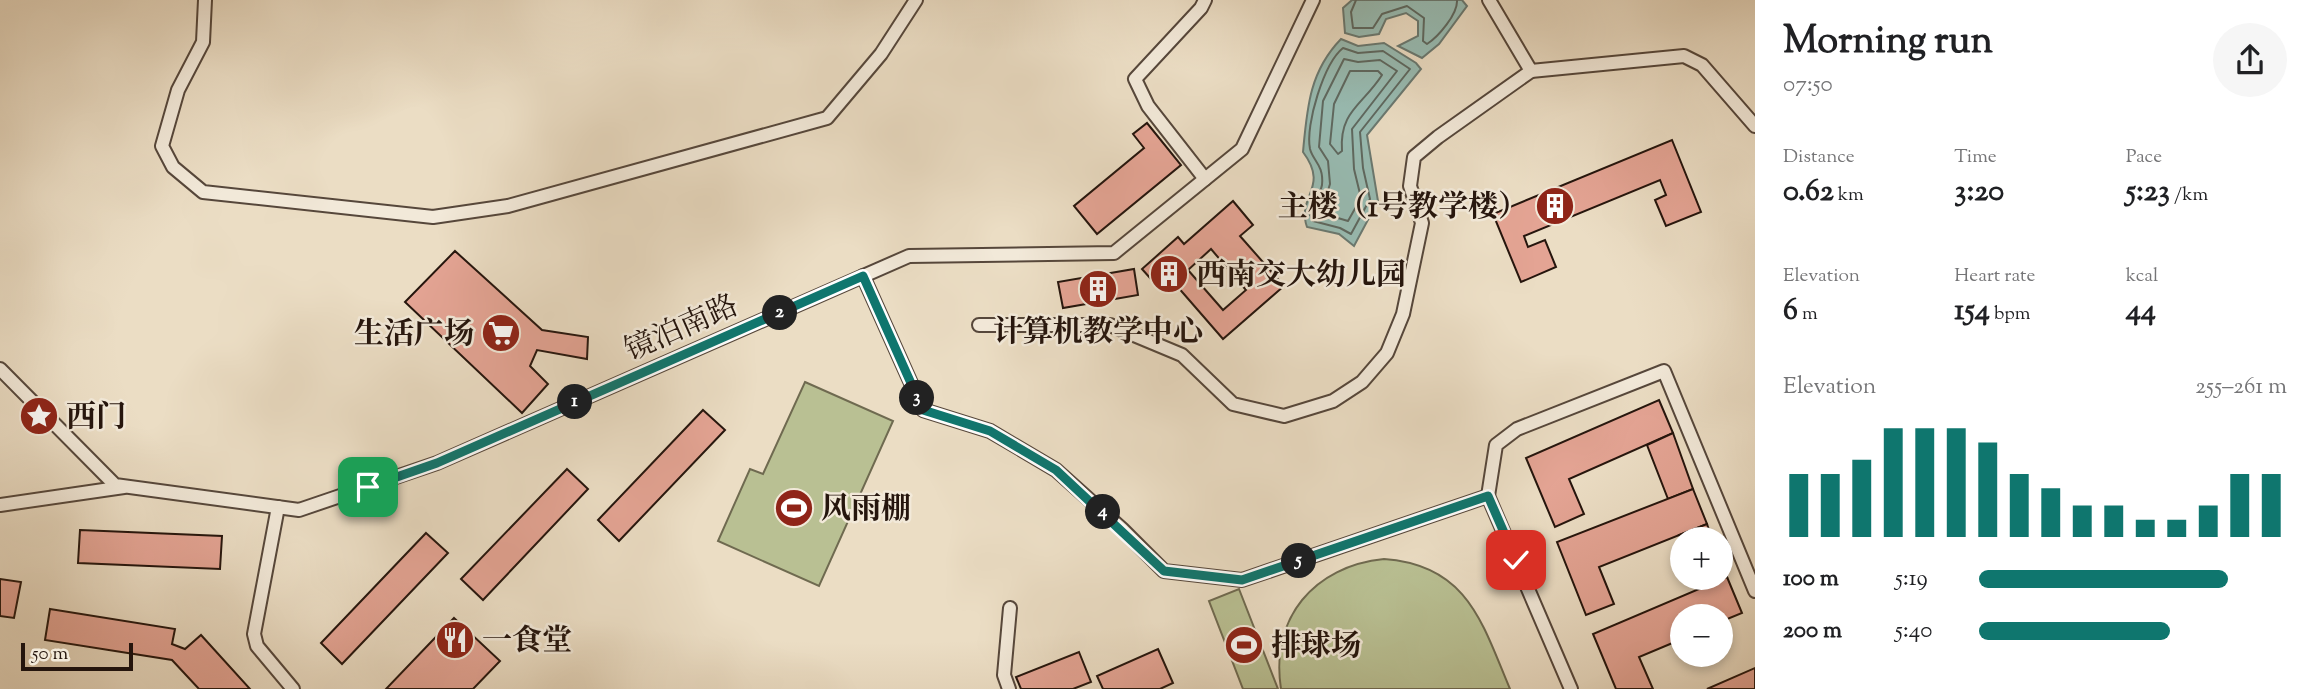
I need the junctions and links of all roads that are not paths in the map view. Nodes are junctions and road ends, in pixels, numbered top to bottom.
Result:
1 (205, 0) edge
2 (916, 0) edge
3 (1205, 0) edge
4 (1313, 0) edge
5 (1489, 0) edge
6 (1531, 71) junction
7 (1755, 126) edge
8 (1205, 179) junction
9 (863, 276) junction
10 (979, 325) dead end
11 (0, 369) edge
12 (128, 486) junction
13 (1488, 496) junction
14 (0, 505) edge
15 (278, 507) junction
16 (1755, 592) edge
17 (1010, 608) dead end
18 (293, 689) edge
19 (1009, 689) edge
20 (1571, 689) edge

1 - 2 street
3 - 8 street
4 - 8 street, 镜泊南路
5 - 6 street
6 - 7 street
6 - 10 street
8 - 9 street, 镜泊南路
9 - 13 street
9 - 15 street, 镜泊南路
11 - 12 street, 镜泊南路
12 - 14 street
12 - 15 street, 镜泊南路
13 - 16 street
13 - 20 street
15 - 18 street
17 - 19 street

